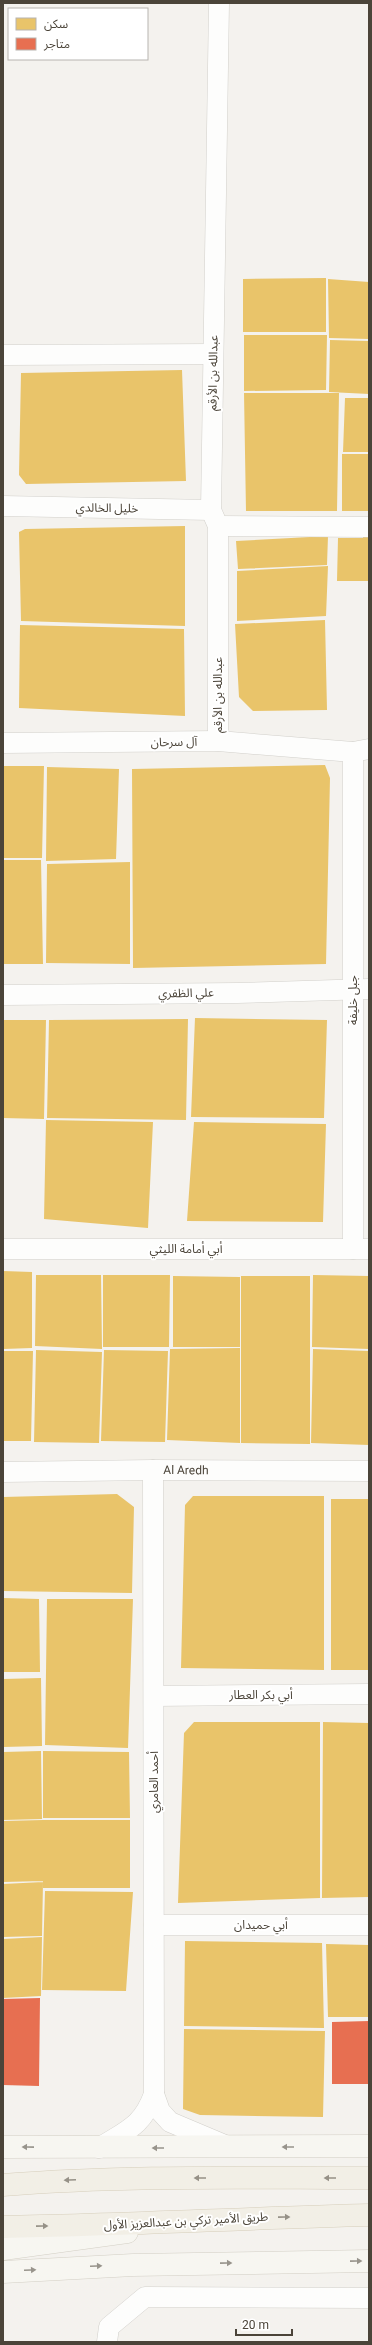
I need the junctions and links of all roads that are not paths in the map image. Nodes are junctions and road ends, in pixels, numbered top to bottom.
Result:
1 (220, 3) edge
2 (213, 354) junction
3 (3, 355) edge
4 (3, 506) edge
5 (214, 518) junction
6 (369, 528) edge
7 (218, 741) junction
8 (3, 743) edge
9 (361, 750) edge
10 (361, 989) edge
11 (3, 995) edge
12 (3, 1249) edge
13 (361, 1249) edge
14 (152, 1470) junction
15 (369, 1471) edge
16 (3, 1472) edge
17 (369, 1694) edge
18 (154, 1696) junction
19 (154, 1925) junction
20 (369, 1925) edge
21 (154, 2094) junction
22 (369, 2146) edge
23 (3, 2147) edge
24 (99, 2148) junction
25 (230, 2148) junction
26 (369, 2178) edge
27 (3, 2185) edge
28 (369, 2215) edge
29 (219, 2219) junction
30 (3, 2227) edge
31 (3, 2249) edge
32 (369, 2261) edge
33 (3, 2272) edge
34 (369, 2298) edge
35 (107, 2342) edge

1 - 2 street, عبدالله بن الأرقم
2 - 3 street
2 - 5 street, عبدالله بن الأرقم
4 - 5 street, خليل الخالدي
5 - 6 street, خليل الخالدي
5 - 7 street, عبدالله بن الأرقم
7 - 8 street, آل سرحان
7 - 9 street, آل سرحان
9 - 10 street, جبل خليفة
10 - 11 street, علي الظفري
10 - 13 street, جبل خليفة
12 - 13 street, أبي أمامة الليثي
14 - 15 street, Al Aredh
14 - 16 street, Al Aredh
14 - 18 street, أحمد العامري
17 - 18 street, أبي بكر العطار
18 - 19 street, أحمد العامري
19 - 20 street, أبي حميدان
19 - 21 street, أحمد العامري
21 - 24 street
21 - 25 street
22 -> 25 main road
24 -> 23 main road
25 -> 24 main road
26 -> 27 main road
29 -> 28 main road, طريق الأمير تركي بن عبدالعزيز الأول
30 -> 29 main road, طريق الأمير تركي بن عبدالعزيز الأول
29 - 31 main road
33 -> 32 main road
34 - 35 street

